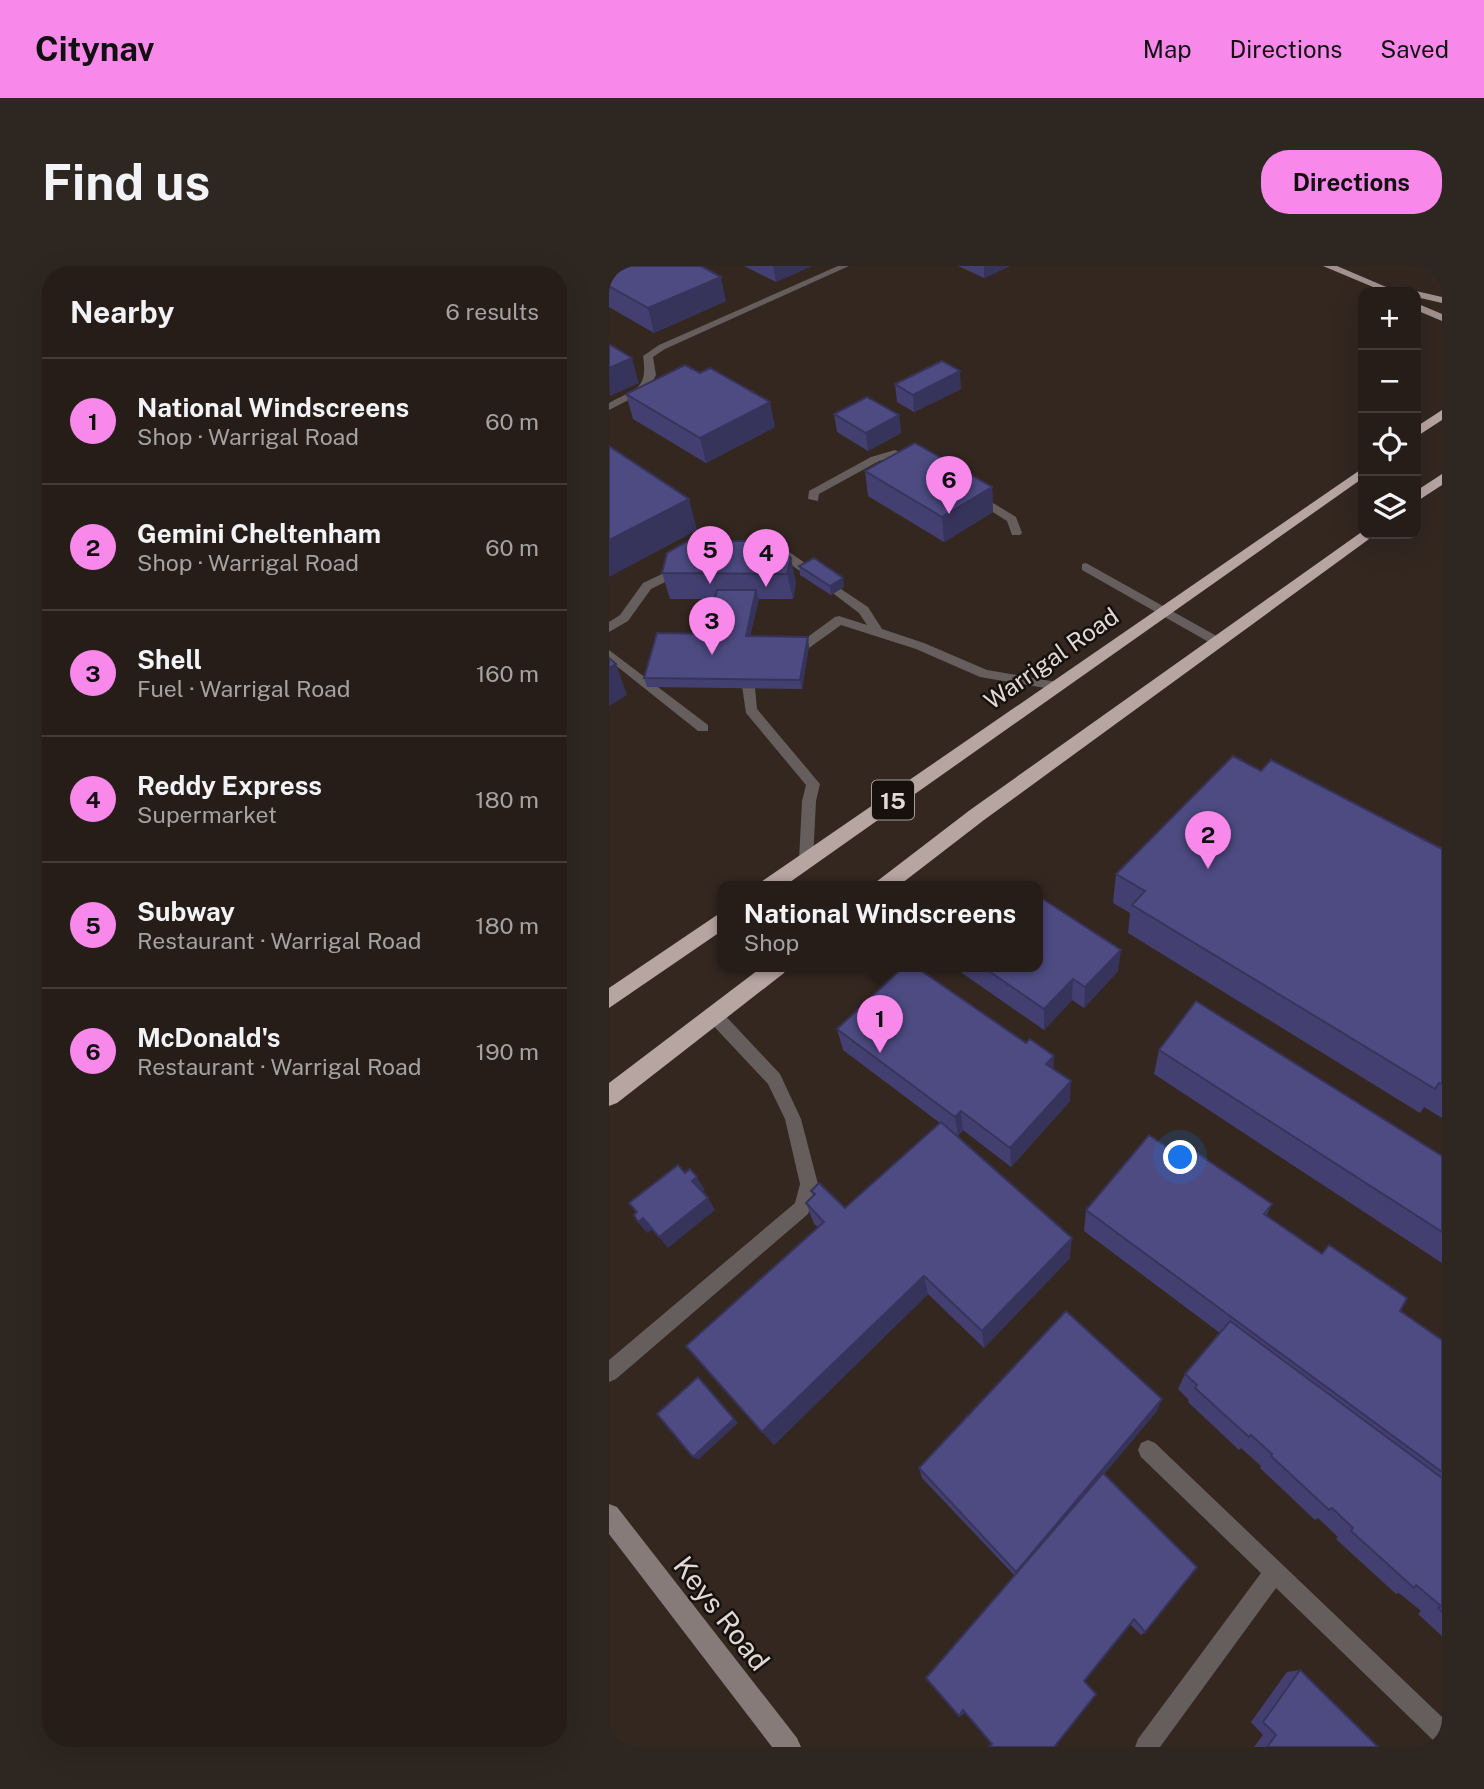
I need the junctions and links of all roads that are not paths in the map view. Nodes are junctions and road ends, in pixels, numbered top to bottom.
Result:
1 (845, 266) edge
2 (1328, 266) edge
3 (1381, 287) edge
4 (1421, 295) edge
5 (1442, 300) edge
6 (1421, 308) edge
7 (1442, 318) edge
8 (609, 407) edge
9 (1442, 414) edge
10 (1421, 429) edge
11 (929, 470) edge
12 (1358, 476) edge
13 (1442, 478) edge
14 (964, 491) edge
15 (1421, 494) edge
16 (817, 495) dead end
17 (1016, 533) dead end
18 (1361, 539) edge
19 (758, 548) edge
20 (697, 561) edge
21 (1086, 568) dead end
22 (808, 571) edge
23 (838, 591) edge
24 (1164, 612) junction
25 (609, 628) edge
26 (877, 632) junction
27 (1218, 642) junction
28 (609, 654) edge
29 (1057, 685) junction
30 (703, 728) dead end
31 (806, 860) junction
32 (776, 881) edge
33 (891, 881) edge
34 (717, 923) edge
35 (771, 972) edge
36 (609, 999) edge
37 (714, 1016) junction
38 (609, 1096) edge
39 (609, 1372) edge
40 (1148, 1450) dead end
41 (609, 1515) edge
42 (1275, 1572) junction
43 (1442, 1733) edge
44 (788, 1747) edge
45 (1146, 1747) edge

1 - 8 lane
2 - 3 main road
4 - 5 main road
6 - 7 main road
9 - 10 highway
11 - 16 lane
12 - 24 highway, Warrigal Road / 15
13 - 15 highway
14 - 17 lane
18 - 27 highway, 15
19 - 22 lane
20 - 25 lane
21 - 24 lane
23 - 26 lane
24 - 27 lane
24 - 29 highway, Warrigal Road / 15
26 - 29 lane
26 - 31 lane
27 - 33 highway, 15
28 - 30 lane
29 - 31 highway, Warrigal Road / 15
31 - 32 highway, Warrigal Road / 15
34 - 36 highway
35 - 37 highway
37 - 38 highway
37 - 39 lane
40 - 42 lane
41 - 44 street, Keys Road
42 - 43 lane
42 - 45 lane

